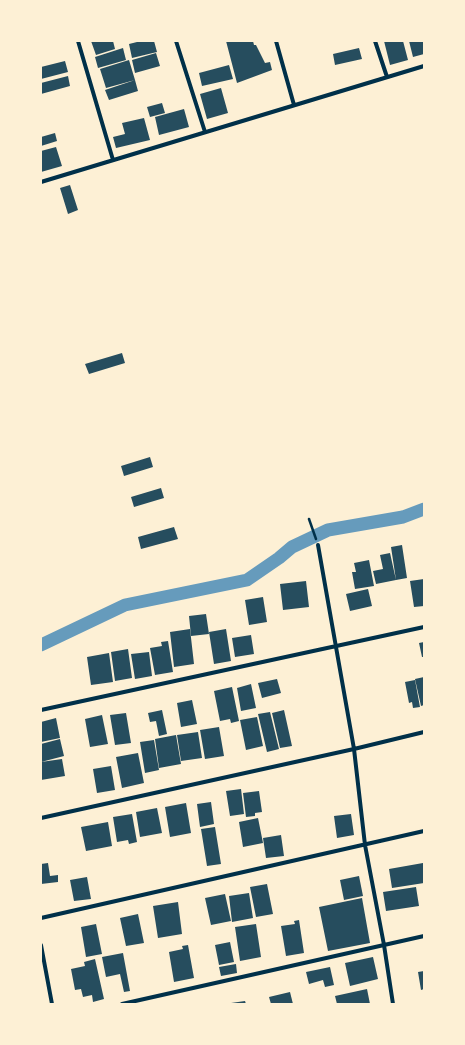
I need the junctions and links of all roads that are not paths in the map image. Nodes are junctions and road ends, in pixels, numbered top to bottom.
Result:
1 (78, 41) edge
2 (176, 41) edge
3 (276, 41) edge
4 (375, 41) edge
5 (424, 66) edge
6 (387, 77) junction
7 (294, 105) junction
8 (205, 132) junction
9 (113, 160) junction
10 (41, 182) edge
11 (318, 545) road end
12 (424, 627) edge
13 (335, 645) junction
14 (41, 710) edge
15 (424, 732) edge
16 (354, 749) junction
17 (41, 818) edge
18 (424, 831) edge
19 (365, 845) junction
20 (41, 918) edge
21 (424, 936) edge
22 (41, 945) edge
23 (384, 945) junction
24 (52, 1004) edge
25 (122, 1004) edge
26 (392, 1004) edge

1 - 9 street
2 - 8 street
3 - 7 street
4 - 6 street
5 - 6 street
6 - 7 street
7 - 8 street
8 - 9 street
9 - 10 street
11 - 13 street
12 - 13 street
13 - 14 street
13 - 16 street
15 - 16 street
16 - 17 street
16 - 19 street
18 - 19 street
19 - 20 street
19 - 23 street
21 - 23 street
22 - 24 street
23 - 25 street
23 - 26 street

